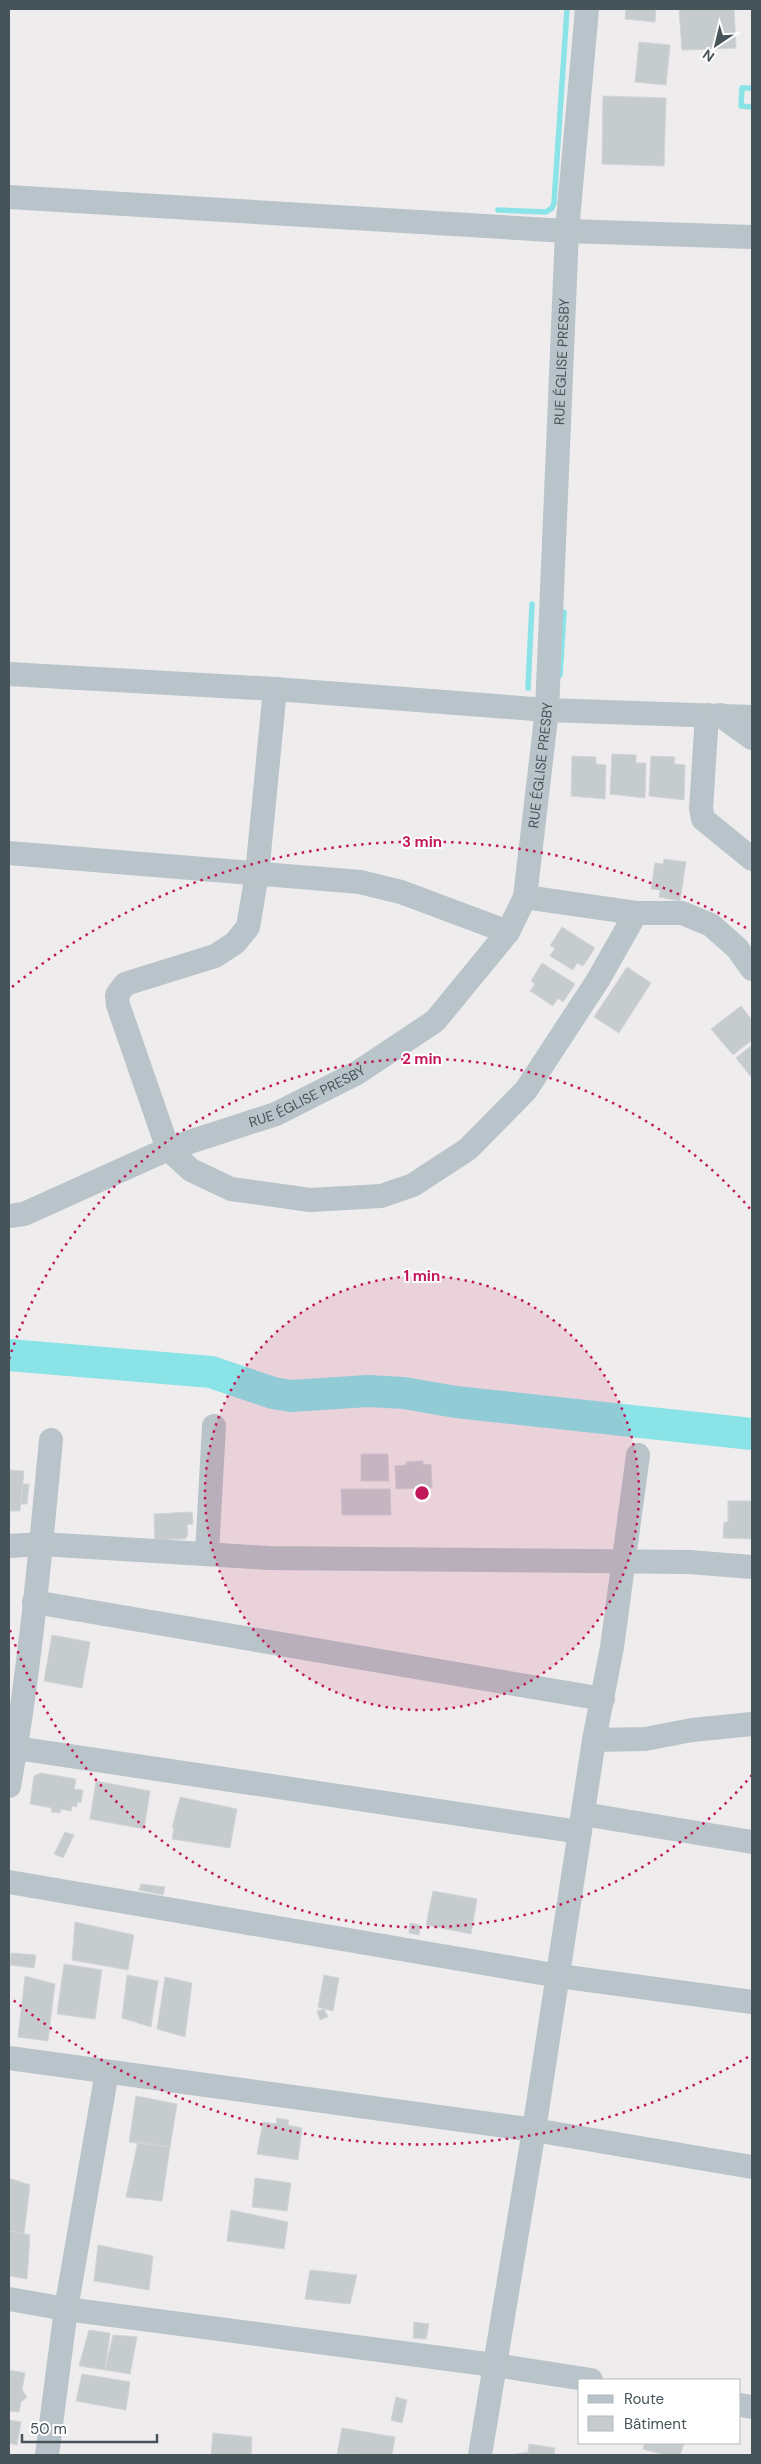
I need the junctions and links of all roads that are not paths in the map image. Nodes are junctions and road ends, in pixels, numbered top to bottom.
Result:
1 (587, 9) edge
2 (9, 197) edge
3 (567, 230) junction
4 (752, 237) edge
5 (9, 674) edge
6 (275, 689) junction
7 (547, 710) junction
8 (714, 715) junction
9 (752, 717) edge
10 (752, 738) edge
11 (9, 853) edge
12 (752, 859) edge
13 (257, 874) junction
14 (525, 898) junction
15 (636, 913) junction
16 (508, 932) junction
17 (752, 969) edge
18 (168, 1149) junction
19 (9, 1216) edge
20 (214, 1426) dead end
21 (51, 1440) dead end
22 (638, 1455) dead end
23 (41, 1544) junction
24 (9, 1546) edge
25 (207, 1553) junction
26 (622, 1563) junction
27 (752, 1567) edge
28 (34, 1602) junction
29 (603, 1699) junction
30 (752, 1724) edge
31 (594, 1740) junction
32 (16, 1748) junction
33 (9, 1786) edge
34 (582, 1823) junction
35 (752, 1842) edge
36 (9, 1882) edge
37 (558, 1976) junction
38 (752, 2002) edge
39 (9, 2058) edge
40 (108, 2072) junction
41 (534, 2130) junction
42 (752, 2167) edge
43 (9, 2299) edge
44 (66, 2309) junction
45 (494, 2364) junction
46 (585, 2379) edge
47 (47, 2455) edge
48 (480, 2455) edge

1 - 3 street, RUE ÉGLISE PRESBY
2 - 3 street
3 - 4 street
3 - 7 street, RUE ÉGLISE PRESBY
5 - 6 street
6 - 7 street
6 - 13 street
7 - 8 street
7 - 14 street, RUE ÉGLISE PRESBY
8 - 9 street
8 - 10 street
8 - 12 street
11 - 13 street
13 - 16 street
13 - 18 street
14 - 15 street
14 - 16 street, RUE ÉGLISE PRESBY
15 - 17 street
15 - 18 street
16 - 18 street, RUE ÉGLISE PRESBY
18 - 19 street, RUE ÉGLISE PRESBY
20 - 25 street
21 - 23 street
22 - 26 street
23 - 24 street
23 - 25 street
23 - 28 street
25 - 26 street
26 - 27 street
26 - 29 street
28 - 29 street
28 - 32 street
29 - 31 street
30 - 31 street
31 - 34 street
32 - 33 street
32 - 34 street
34 - 35 street
34 - 37 street
36 - 37 street
37 - 38 street
37 - 41 street
39 - 40 street
40 - 41 street
40 - 44 street
41 - 42 street
41 - 45 street
43 - 44 street
44 - 45 street
44 - 47 street
45 - 46 street
45 - 48 street

